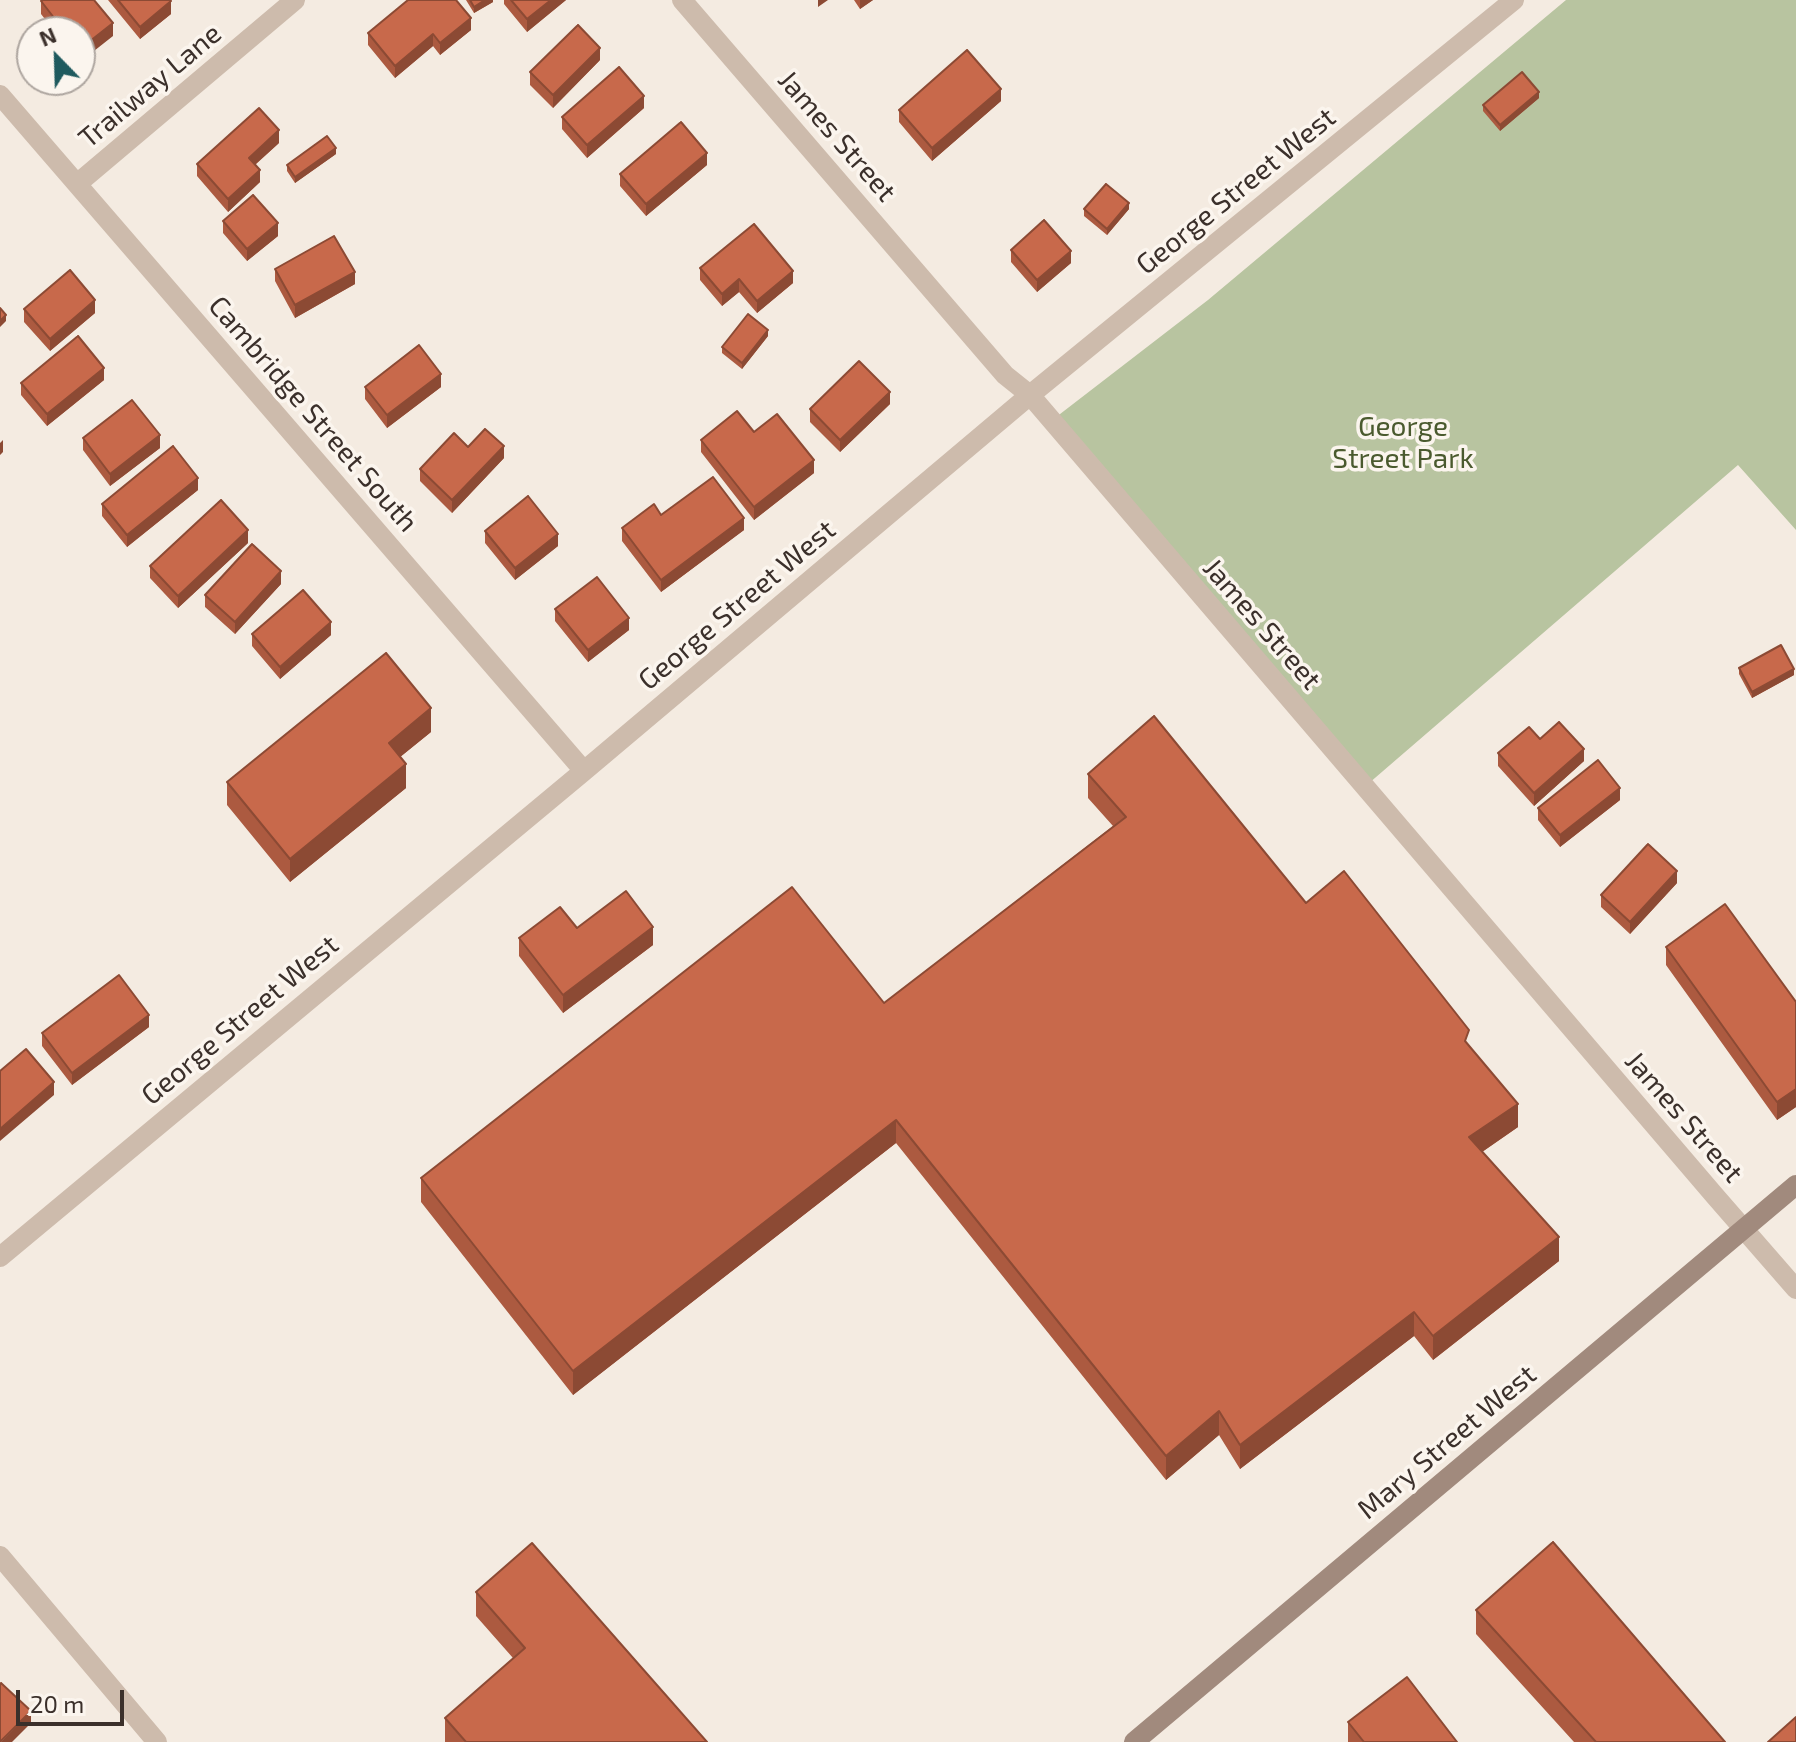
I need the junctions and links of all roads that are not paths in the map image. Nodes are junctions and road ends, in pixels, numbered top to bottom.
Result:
1 (295, 0) edge
2 (682, 0) edge
3 (1514, 0) edge
4 (0, 95) edge
5 (77, 184) junction
6 (1030, 395) junction
7 (584, 771) junction
8 (1796, 1185) edge
9 (1743, 1228) junction
10 (0, 1257) edge
11 (1796, 1289) edge
12 (0, 1556) edge
13 (157, 1742) edge
14 (1134, 1742) edge

1 - 5 street, Trailway Lane
2 - 6 street, James Street
3 - 6 street, George Street West
4 - 5 street, Cambridge Street South
5 - 7 street, Cambridge Street South
6 - 7 street, George Street West
6 - 9 street, James Street
7 - 10 street, George Street West
8 - 9 street, Mary Street West
9 - 11 street, James Street
9 - 14 street, Mary Street West
12 - 13 street

